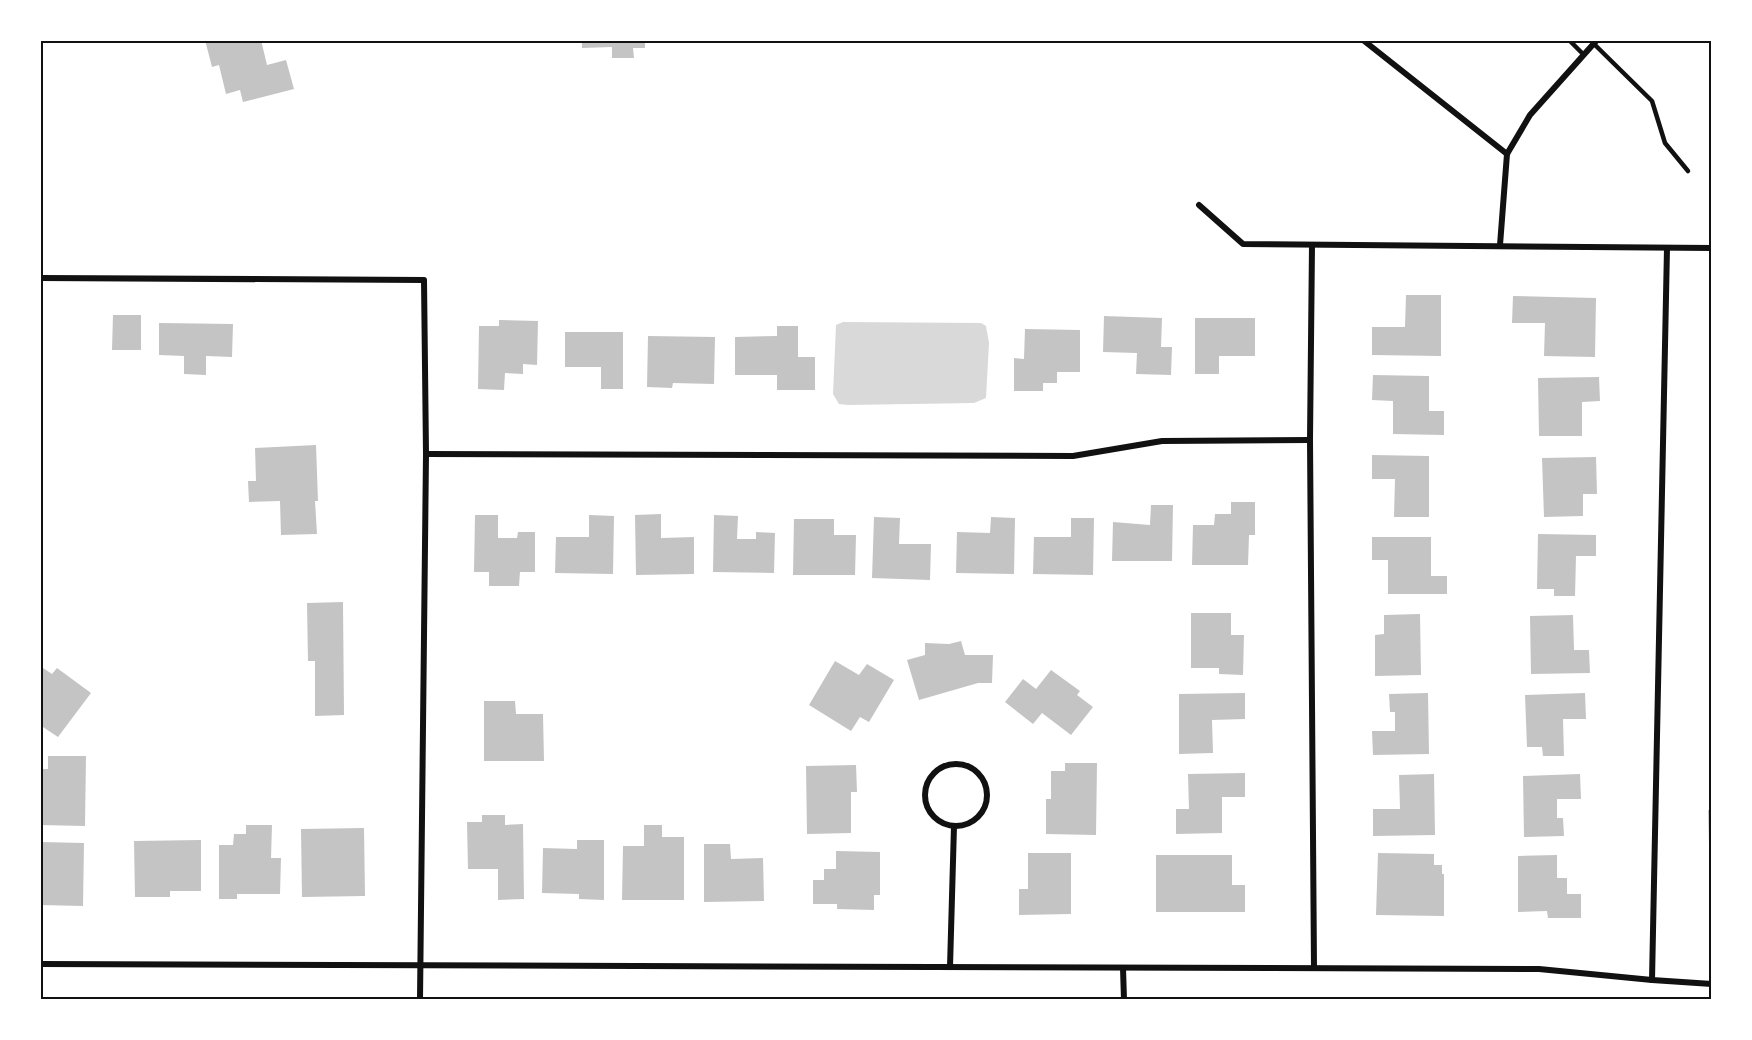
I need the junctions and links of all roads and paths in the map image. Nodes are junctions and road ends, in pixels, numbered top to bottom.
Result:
1 (1363, 40) edge
2 (1569, 40) edge
3 (1596, 42) edge
4 (1584, 55) junction
5 (1507, 154) junction
6 (1688, 171) dead end
7 (1199, 205) dead end
8 (1312, 245) junction
9 (1500, 245) junction
10 (1667, 248) junction
11 (1712, 248) edge
12 (40, 278) edge
13 (1310, 440) junction
14 (426, 454) junction
15 (954, 826) junction
16 (40, 964) edge
17 (419, 966) junction
18 (950, 967) junction
19 (1314, 967) junction
20 (1123, 968) junction
21 (1652, 980) junction
22 (1712, 984) edge
23 (420, 999) edge
24 (1124, 999) edge

1 - 5 street
2 - 4 lane
3 - 4 street
3 - 6 lane
4 - 5 street
5 - 9 street
7 - 8 street
8 - 9 street
8 - 13 street
9 - 10 street
10 - 11 street
10 - 21 street
12 - 14 street
13 - 14 street
13 - 19 street
14 - 17 street
15 - 15 street
15 - 18 street
16 - 17 street
17 - 18 street
17 - 23 street
18 - 20 street
19 - 20 street
19 - 21 street
20 - 24 street
21 - 22 street

